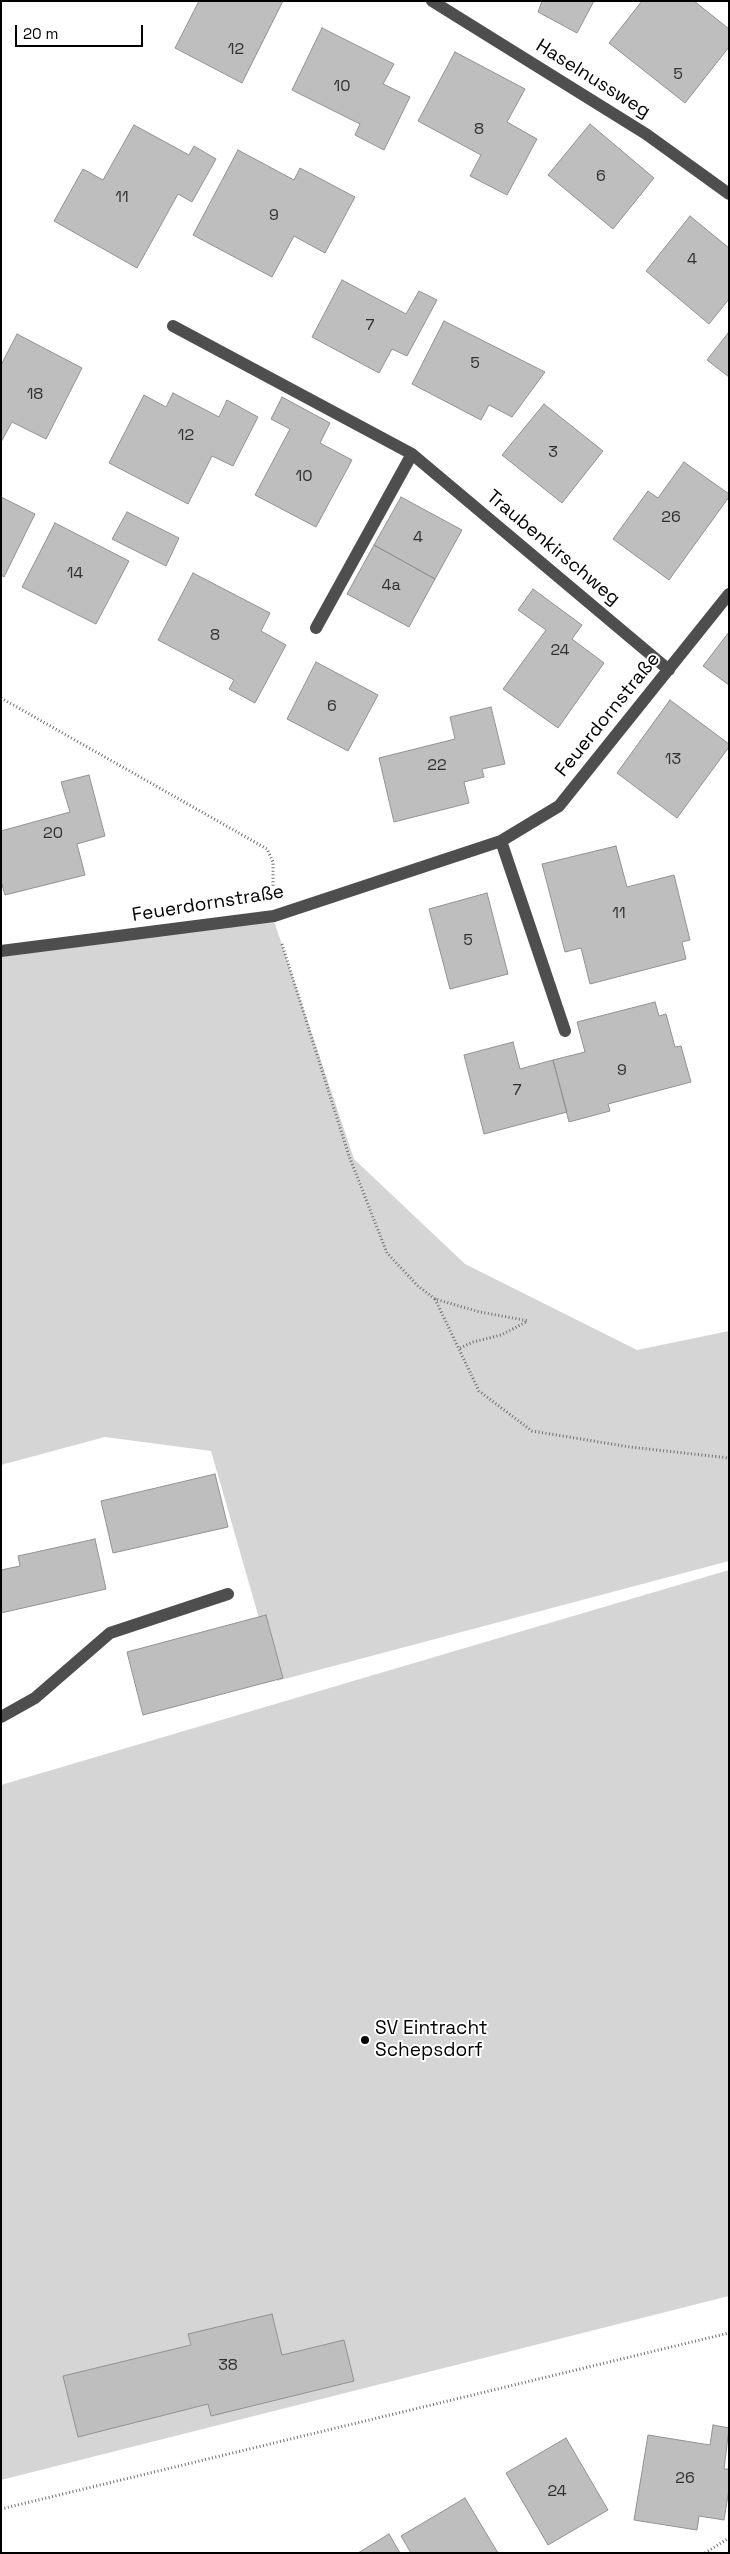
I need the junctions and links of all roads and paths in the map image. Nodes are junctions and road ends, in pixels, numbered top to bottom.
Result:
1 (432, 1) edge
2 (729, 194) edge
3 (173, 326) dead end
4 (412, 454) junction
5 (729, 594) edge
6 (316, 628) dead end
7 (669, 670) junction
8 (1, 698) edge
9 (501, 841) junction
10 (274, 916) junction
11 (1, 951) edge
12 (565, 1031) dead end
13 (435, 1298) junction
14 (460, 1348) junction
15 (729, 1458) edge
16 (228, 1594) dead end
17 (1, 1717) edge
18 (729, 2333) edge
19 (1, 2509) edge
20 (729, 2538) edge
21 (705, 2553) edge

1 - 2 street, Haselnussweg
3 - 4 street, Traubenkirschweg
4 - 6 street
4 - 7 street, Traubenkirschweg
5 - 7 street, Feuerdornstraße
7 - 9 street, Feuerdornstraße
8 - 10 path
9 - 10 street, Feuerdornstraße
9 - 12 street
10 - 11 street, Feuerdornstraße
10 - 13 path
13 - 14 path
13 - 14 path
14 - 15 path
16 - 17 street
18 - 19 path
20 - 21 path

